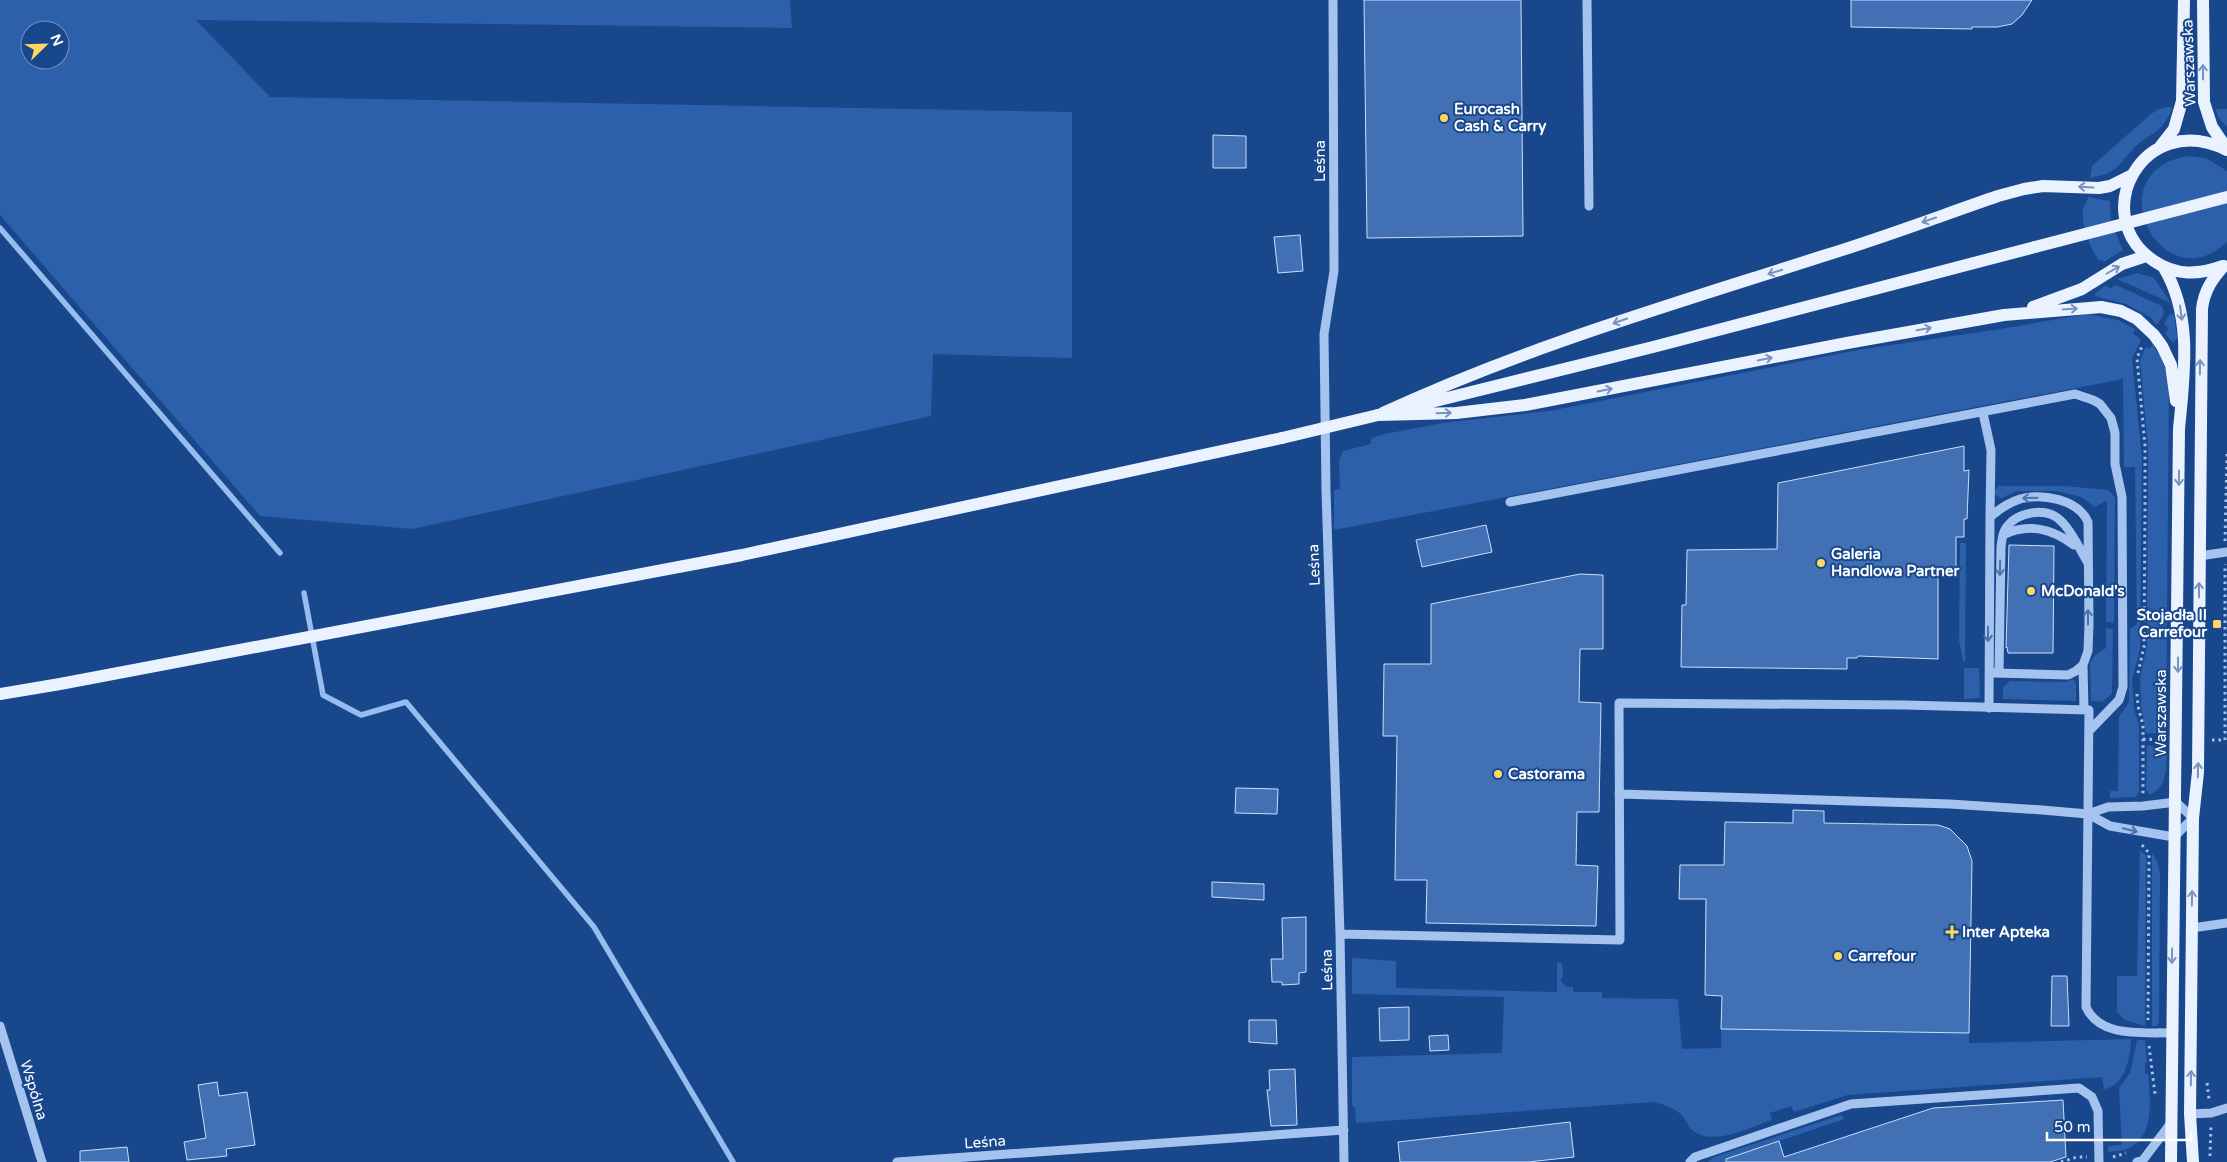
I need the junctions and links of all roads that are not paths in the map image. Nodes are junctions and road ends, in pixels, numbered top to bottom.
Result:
1 (1333, 0) edge
2 (1587, 0) edge
3 (2184, 0) edge
4 (2203, 0) edge
5 (2160, 147) junction
6 (2227, 150) edge
7 (2132, 175) junction
8 (2227, 197) edge
9 (1589, 206) dead end
10 (2146, 256) junction
11 (2226, 265) edge
12 (2164, 268) junction
13 (2004, 315) junction
14 (1983, 413) junction
15 (1378, 415) junction
16 (2179, 429) junction
17 (1510, 502) dead end
18 (1990, 517) junction
19 (2003, 535) junction
20 (2079, 548) junction
21 (2226, 552) edge
22 (2199, 556) junction
23 (2088, 564) junction
24 (2083, 665) junction
25 (1988, 673) junction
26 (1999, 673) junction
27 (0, 694) edge
28 (1989, 708) junction
29 (2084, 710) junction
30 (2088, 731) junction
31 (1619, 794) junction
32 (2176, 802) junction
33 (2088, 814) junction
34 (2193, 818) junction
35 (2174, 837) junction
36 (2227, 923) edge
37 (2192, 928) junction
38 (1340, 934) junction
39 (0, 1026) edge
40 (2171, 1034) junction
41 (2227, 1108) edge
42 (2190, 1114) junction
43 (2171, 1123) junction
44 (1344, 1130) junction
45 (2100, 1160) edge
46 (42, 1162) edge
47 (897, 1162) edge
48 (1344, 1162) edge
49 (1690, 1162) edge
50 (2137, 1162) edge
51 (2171, 1162) edge
52 (2193, 1162) edge

1 - 38 street, Leśna
2 - 9 street
3 - 5 main road, Warszawska
6 -> 4 main road, Warszawska
5 - 6 main road
5 - 7 main road
7 - 10 main road
7 -> 15 main road
8 - 15 main road, bridge
10 - 12 main road
13 -> 10 main road
11 - 12 main road
22 -> 11 main road
12 -> 16 main road, Warszawska
15 -> 13 main road
13 -> 16 main road
14 - 17 street
14 - 18 street
14 - 30 street
15 - 27 main road, bridge
16 -> 32 main road, Warszawska
23 -> 18 street
18 -> 25 street
19 - 20 street
19 - 20 street
19 -> 26 street
20 - 23 street
21 - 22 street
34 -> 22 main road
24 -> 23 street
24 - 26 street
24 - 29 street
25 - 26 street
25 - 28 street
28 - 29 street
28 - 31 street
29 - 30 street
30 - 33 street
31 - 33 street
31 - 38 street
32 - 33 street
32 - 34 street
32 - 35 main road, Warszawska
33 -> 35 street
33 - 40 street
34 - 35 street
37 -> 34 main road
35 -> 40 main road, Warszawska
36 - 37 street
42 -> 37 main road
38 - 44 street, Leśna
39 - 46 street, Wspólna
40 - 43 main road, Warszawska
41 - 42 street
42 - 52 main road
43 - 50 street
43 - 51 main road, Warszawska
44 - 47 street, Leśna
44 - 48 street, Leśna
45 - 49 street

